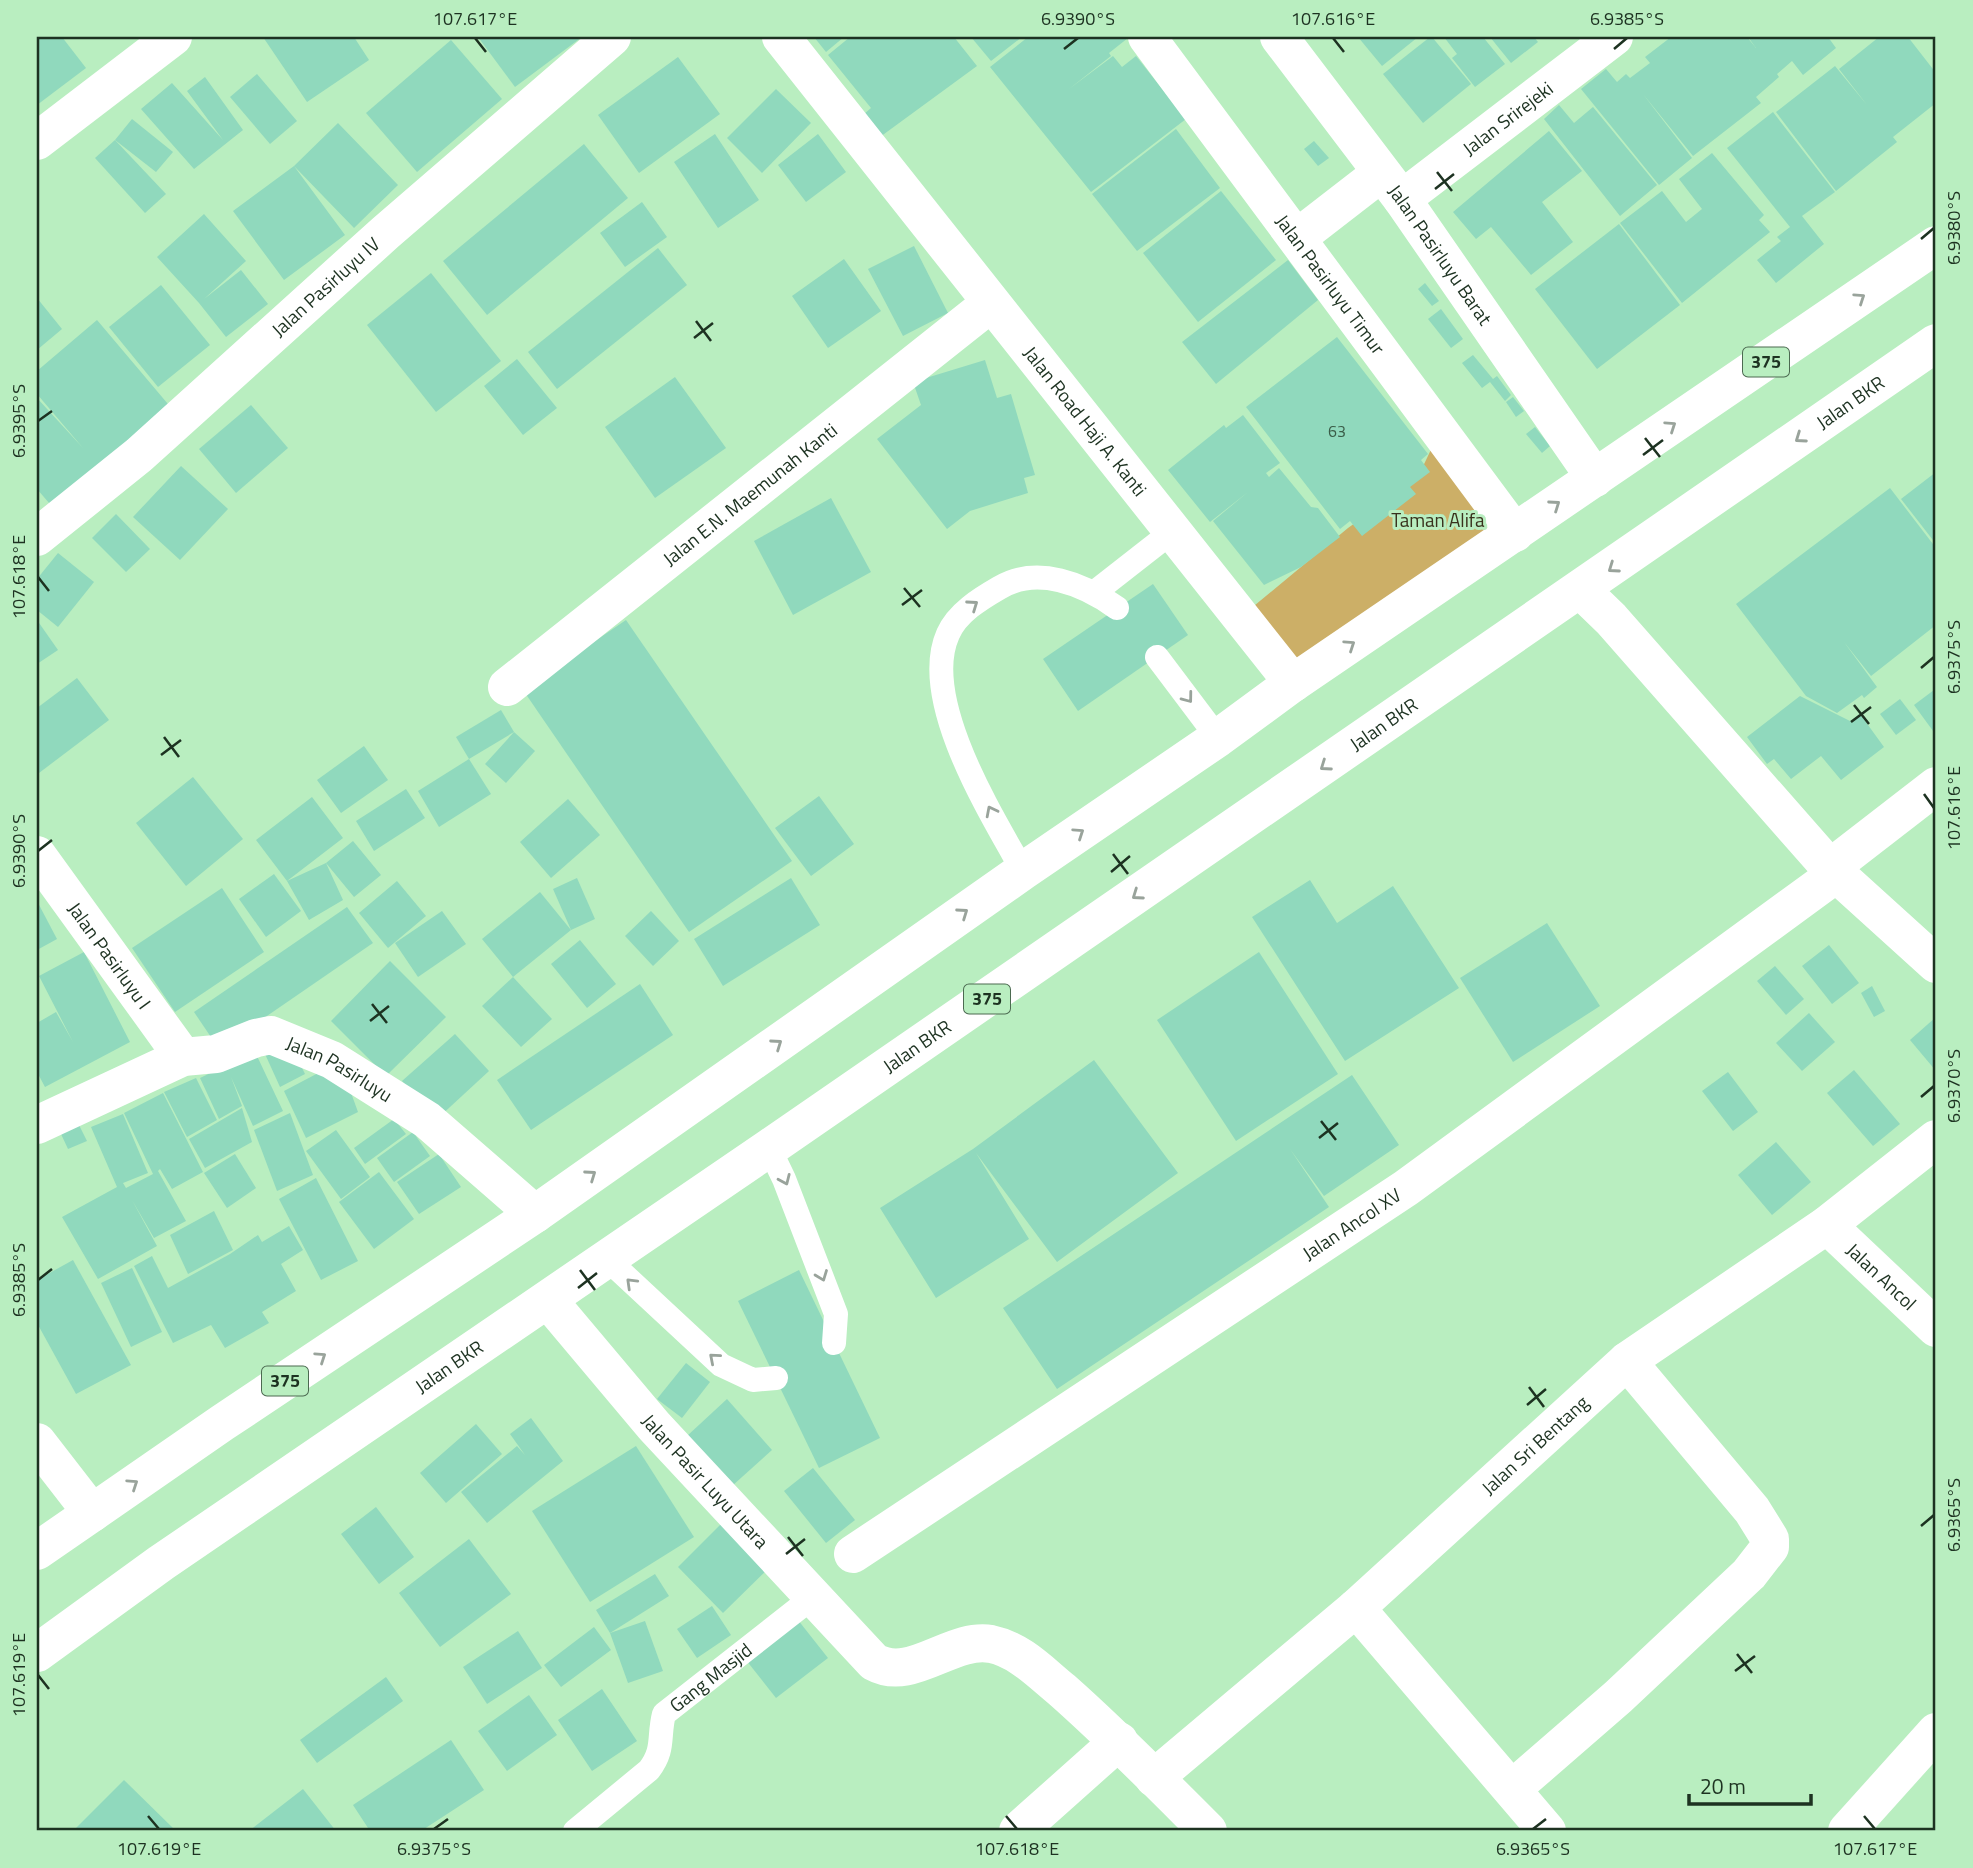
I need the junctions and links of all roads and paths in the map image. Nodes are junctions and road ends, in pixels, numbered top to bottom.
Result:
1 (173, 37) edge
2 (612, 37) edge
3 (781, 37) edge
4 (1147, 37) edge
5 (1279, 37) edge
6 (1614, 37) edge
7 (37, 141) edge
8 (1381, 187) junction
9 (1306, 230) junction
10 (1936, 245) edge
11 (991, 303) junction
12 (1936, 343) edge
13 (1595, 478) junction
14 (1172, 531) junction
15 (1515, 533) junction
16 (37, 537) edge
17 (1581, 590) junction
18 (1095, 592) junction
19 (1117, 608) dead end
20 (1157, 657) dead end
21 (1293, 683) junction
22 (507, 687) dead end
23 (1219, 738) junction
24 (1936, 786) edge
25 (37, 855) edge
26 (1023, 871) junction
27 (1833, 871) junction
28 (1936, 964) edge
29 (183, 1057) junction
30 (37, 1125) edge
31 (1936, 1139) edge
32 (769, 1148) junction
33 (535, 1214) junction
34 (1827, 1225) junction
35 (607, 1259) junction
36 (548, 1300) junction
37 (1936, 1328) edge
38 (834, 1343) dead end
39 (1627, 1361) junction
40 (775, 1378) dead end
41 (37, 1442) edge
42 (92, 1513) junction
43 (37, 1551) edge
44 (853, 1554) dead end
45 (813, 1597) junction
46 (1356, 1608) junction
47 (37, 1653) edge
48 (1936, 1732) edge
49 (1119, 1741) junction
50 (1154, 1778) junction
51 (1512, 1789) junction
52 (575, 1831) edge
53 (1018, 1831) edge
54 (1208, 1831) edge
55 (1547, 1831) edge
56 (1847, 1831) edge

1 - 7 street
2 - 16 street, Jalan Pasirluyu IV
3 - 11 street, Jalan Road Haji A. Kanti
4 - 9 street, Jalan Pasirluyu Timur
5 - 8 street, Jalan Pasirluyu Barat
6 - 8 street, Jalan Srirejeki
8 - 9 street, Jalan Srirejeki
8 - 13 street, Jalan Pasirluyu Barat
9 - 15 street, Jalan Pasirluyu Timur
13 -> 10 street, 375
11 - 14 street, Jalan Road Haji A. Kanti
11 - 22 street, Jalan E.N. Maemunah Kanti
12 -> 17 street, Jalan BKR / 375
15 -> 13 street, 375
14 - 18 lane
14 - 21 street, Jalan Road Haji A. Kanti
21 -> 15 street, 375
17 - 27 street
17 -> 32 street, Jalan BKR / 375
18 - 19 lane
26 -> 18 lane
20 -> 23 lane
21 - 23 street, 375
26 -> 23 street, 375
24 - 27 street, Jalan Ancol XV
25 - 29 street, Jalan Pasirluyu I
33 -> 26 street, 375
27 - 28 street
27 - 44 street, Jalan Ancol XV
29 - 30 street, Jalan Pasirluyu
29 - 33 street, Jalan Pasirluyu
31 - 34 street, Jalan Sri Bentang
32 - 35 street, Jalan BKR / 375
32 -> 38 lane
42 -> 33 street, 375
34 - 37 street, Jalan Ancol
34 - 39 street, Jalan Sri Bentang
35 - 36 street, Jalan BKR / 375
40 -> 35 lane
36 - 45 street, Jalan Pasir Luyu Utara
36 - 47 street, Jalan BKR / 375
39 - 46 street, Jalan Sri Bentang
39 - 51 street
41 - 42 street
42 - 43 street, 375
45 - 49 street, Jalan Pasir Luyu Utara
45 - 52 lane, Gang Masjid
46 - 50 street, Jalan Sri Bentang
46 - 51 street
48 - 56 street
49 - 50 street, Jalan Pasir Luyu Utara
49 - 53 street
50 - 54 street, Jalan Pasir Luyu Utara
51 - 55 street

